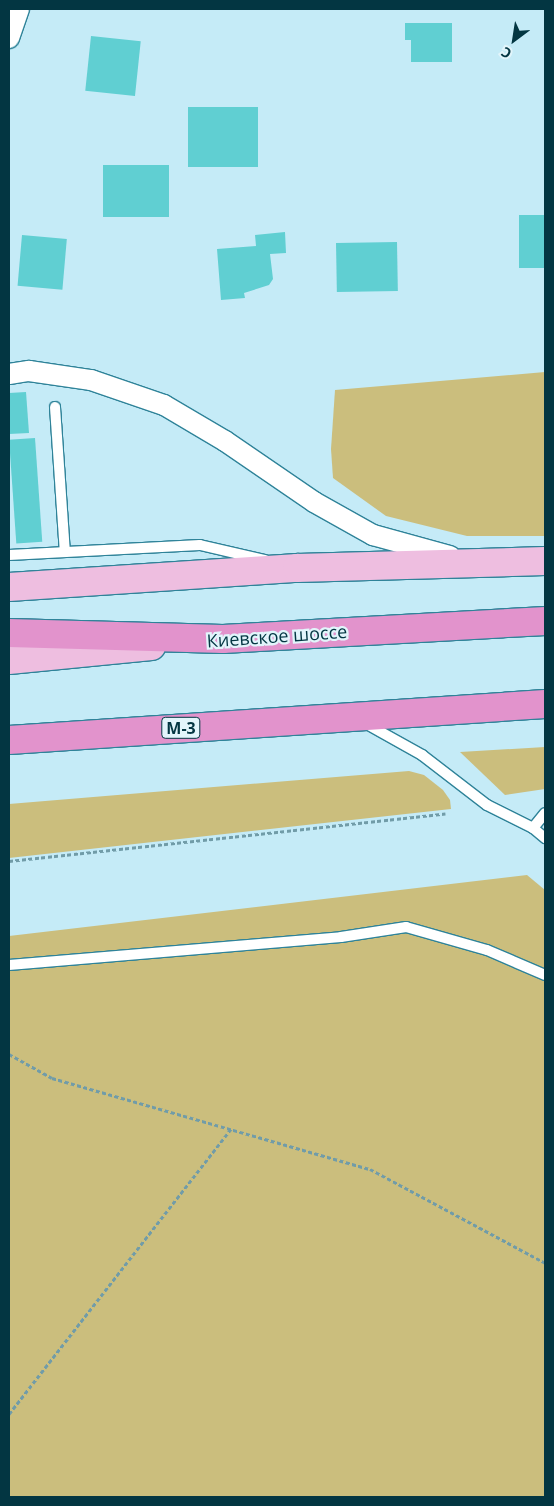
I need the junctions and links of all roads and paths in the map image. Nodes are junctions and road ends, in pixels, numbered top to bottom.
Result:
1 (19, 9) edge
2 (9, 38) edge
3 (9, 374) edge
4 (55, 407) dead end
5 (65, 552) junction
6 (9, 555) edge
7 (476, 561) junction
8 (545, 561) edge
9 (297, 568) junction
10 (9, 587) edge
11 (545, 621) edge
12 (9, 633) edge
13 (223, 639) junction
14 (9, 660) edge
15 (545, 704) edge
16 (353, 716) junction
17 (9, 740) edge
18 (545, 813) edge
19 (445, 814) dead end
20 (533, 828) junction
21 (545, 838) edge
22 (9, 861) edge
23 (9, 965) edge
24 (545, 975) edge
25 (9, 1054) edge
26 (232, 1128) junction
27 (545, 1263) edge
28 (9, 1414) edge

1 - 2 street
3 - 7 street
4 - 5 lane
5 - 6 lane
5 - 9 lane
7 - 8 main road
7 - 9 main road
9 - 10 main road
11 - 13 highway, Киевское шоссе
12 - 13 highway
13 - 14 main road, Киевское шоссе
15 - 16 highway, М-3
16 - 17 highway, М-3
16 - 20 lane
18 - 20 lane
19 - 22 path
20 - 21 lane
23 - 24 lane
25 - 26 path
26 - 27 path
26 - 28 path

